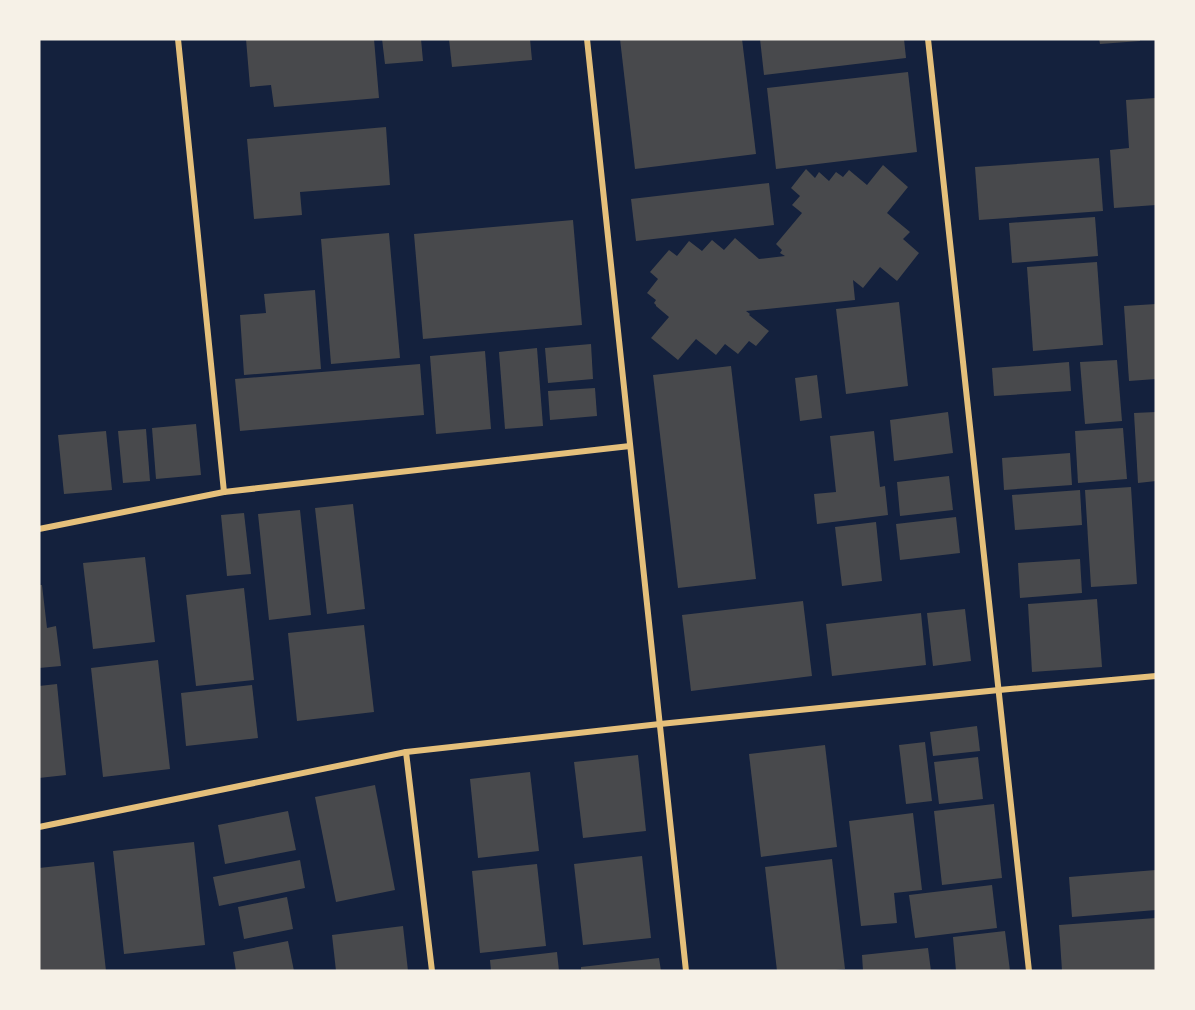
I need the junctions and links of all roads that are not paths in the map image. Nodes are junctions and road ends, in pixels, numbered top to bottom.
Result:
1 (178, 39) edge
2 (587, 39) edge
3 (928, 39) edge
4 (630, 446) junction
5 (224, 492) junction
6 (39, 529) edge
7 (1156, 676) edge
8 (999, 690) junction
9 (660, 724) junction
10 (406, 753) junction
11 (39, 827) edge
12 (432, 971) edge
13 (686, 971) edge
14 (1029, 971) edge

1 - 5 street
2 - 4 street
3 - 8 street
4 - 5 street
4 - 9 street
5 - 6 street
7 - 8 street
8 - 9 street
8 - 14 street
9 - 10 street
9 - 13 street
10 - 11 street
10 - 12 street

